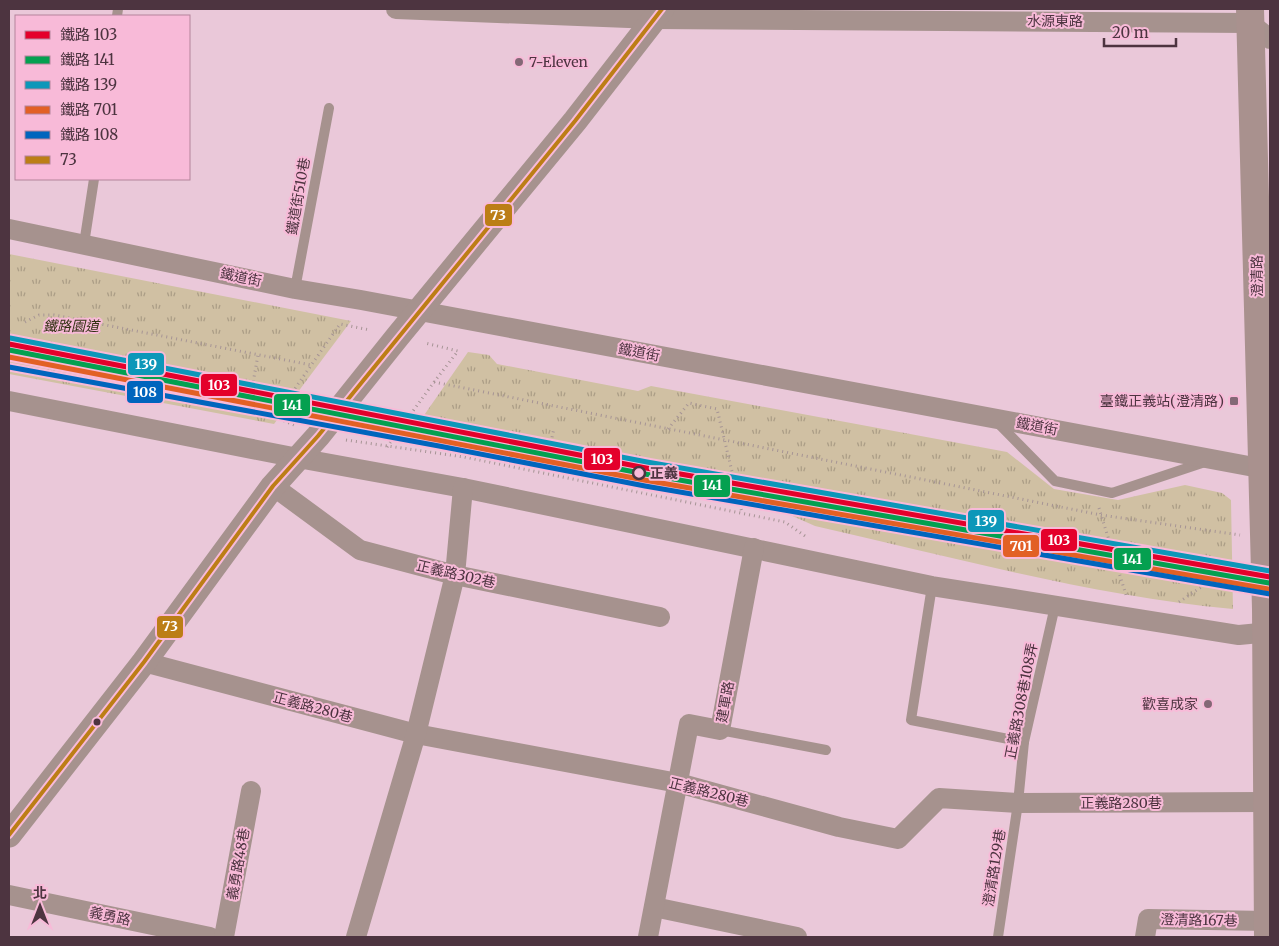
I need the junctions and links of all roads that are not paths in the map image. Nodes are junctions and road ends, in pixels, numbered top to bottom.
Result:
1 (396, 9) edge
2 (658, 14) edge
3 (1257, 23) edge
4 (329, 108) dead end
5 (94, 180) edge
6 (9, 229) edge
7 (84, 244) junction
8 (295, 289) junction
9 (420, 311) junction
10 (9, 401) edge
11 (994, 418) junction
12 (298, 458) junction
13 (1212, 460) junction
14 (1266, 469) edge
15 (272, 486) junction
16 (463, 488) junction
17 (754, 548) junction
18 (455, 575) junction
19 (932, 586) junction
20 (1055, 606) junction
21 (660, 617) dead end
22 (1268, 632) edge
23 (144, 662) junction
24 (720, 730) junction
25 (416, 734) junction
26 (1024, 742) junction
27 (826, 750) dead end
28 (678, 783) junction
29 (251, 791) dead end
30 (1266, 802) junction
31 (1018, 803) junction
32 (9, 834) edge
33 (9, 895) edge
34 (654, 908) junction
35 (1269, 932) edge
36 (210, 937) edge
37 (224, 937) edge
38 (356, 937) edge
39 (648, 937) edge
40 (796, 937) edge
41 (998, 937) edge
42 (1145, 937) edge

1 - 2 street, 水源東路
2 - 3 street, 水源東路
2 - 9 street
3 - 14 main road, 澄清路
4 - 8 lane, 鐵道街510巷
5 - 7 lane
6 - 7 street, 鐵道街
7 - 8 street, 鐵道街
8 - 9 street, 鐵道街
9 - 11 street, 鐵道街
9 - 12 street
10 - 12 street
11 - 13 street, 鐵道街
11 - 13 lane
12 - 15 street
12 - 16 street
13 - 14 street, 鐵道街
14 - 22 main road, 澄清路
15 - 18 street, 正義路302巷
15 - 23 street
16 - 17 street
16 - 18 street
17 - 19 street
17 - 24 street, 建軍路
18 - 21 street, 正義路302巷
18 - 25 street
19 - 20 street
19 - 26 lane
20 - 22 street
20 - 26 lane, 正義路308巷108弄
22 - 30 main road, 澄清路
22 - 35 main road, 澄清路
23 - 25 street, 正義路280巷
23 - 32 street
24 - 27 lane
24 - 28 street, 建軍路
25 - 28 street, 正義路280巷
25 - 38 street
26 - 31 lane, 正義路308巷108弄
28 - 31 street, 正義路280巷
28 - 34 street, 建軍路
29 - 37 street, 義勇路48巷
30 - 31 street, 正義路280巷
30 - 35 main road, 澄清路
31 - 41 lane, 澄清路129巷
33 - 36 street, 義勇路
34 - 39 street, 建軍路
34 - 40 street
35 - 42 street, 澄清路167巷

